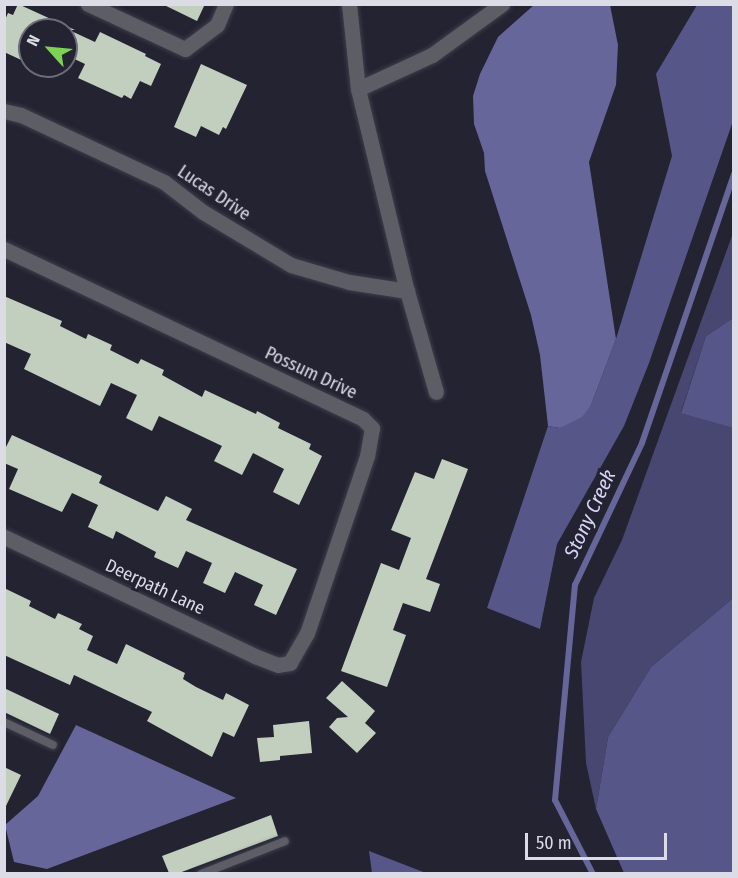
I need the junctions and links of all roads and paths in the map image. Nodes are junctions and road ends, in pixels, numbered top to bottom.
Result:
1 (88, 4) edge
2 (226, 4) edge
3 (349, 4) edge
4 (502, 4) edge
5 (358, 89) junction
6 (4, 111) edge
7 (4, 249) edge
8 (407, 291) junction
9 (436, 392) dead end
10 (4, 537) edge
11 (290, 663) joint
12 (4, 722) edge
13 (53, 745) dead end
14 (285, 842) dead end
15 (201, 873) edge

1 - 2 street
3 - 5 street
4 - 5 street
5 - 8 street
6 - 8 street, Lucas Drive
7 - 11 street, Possum Drive
8 - 9 street
10 - 11 street, Deerpath Lane
12 - 13 lane
14 - 15 lane

